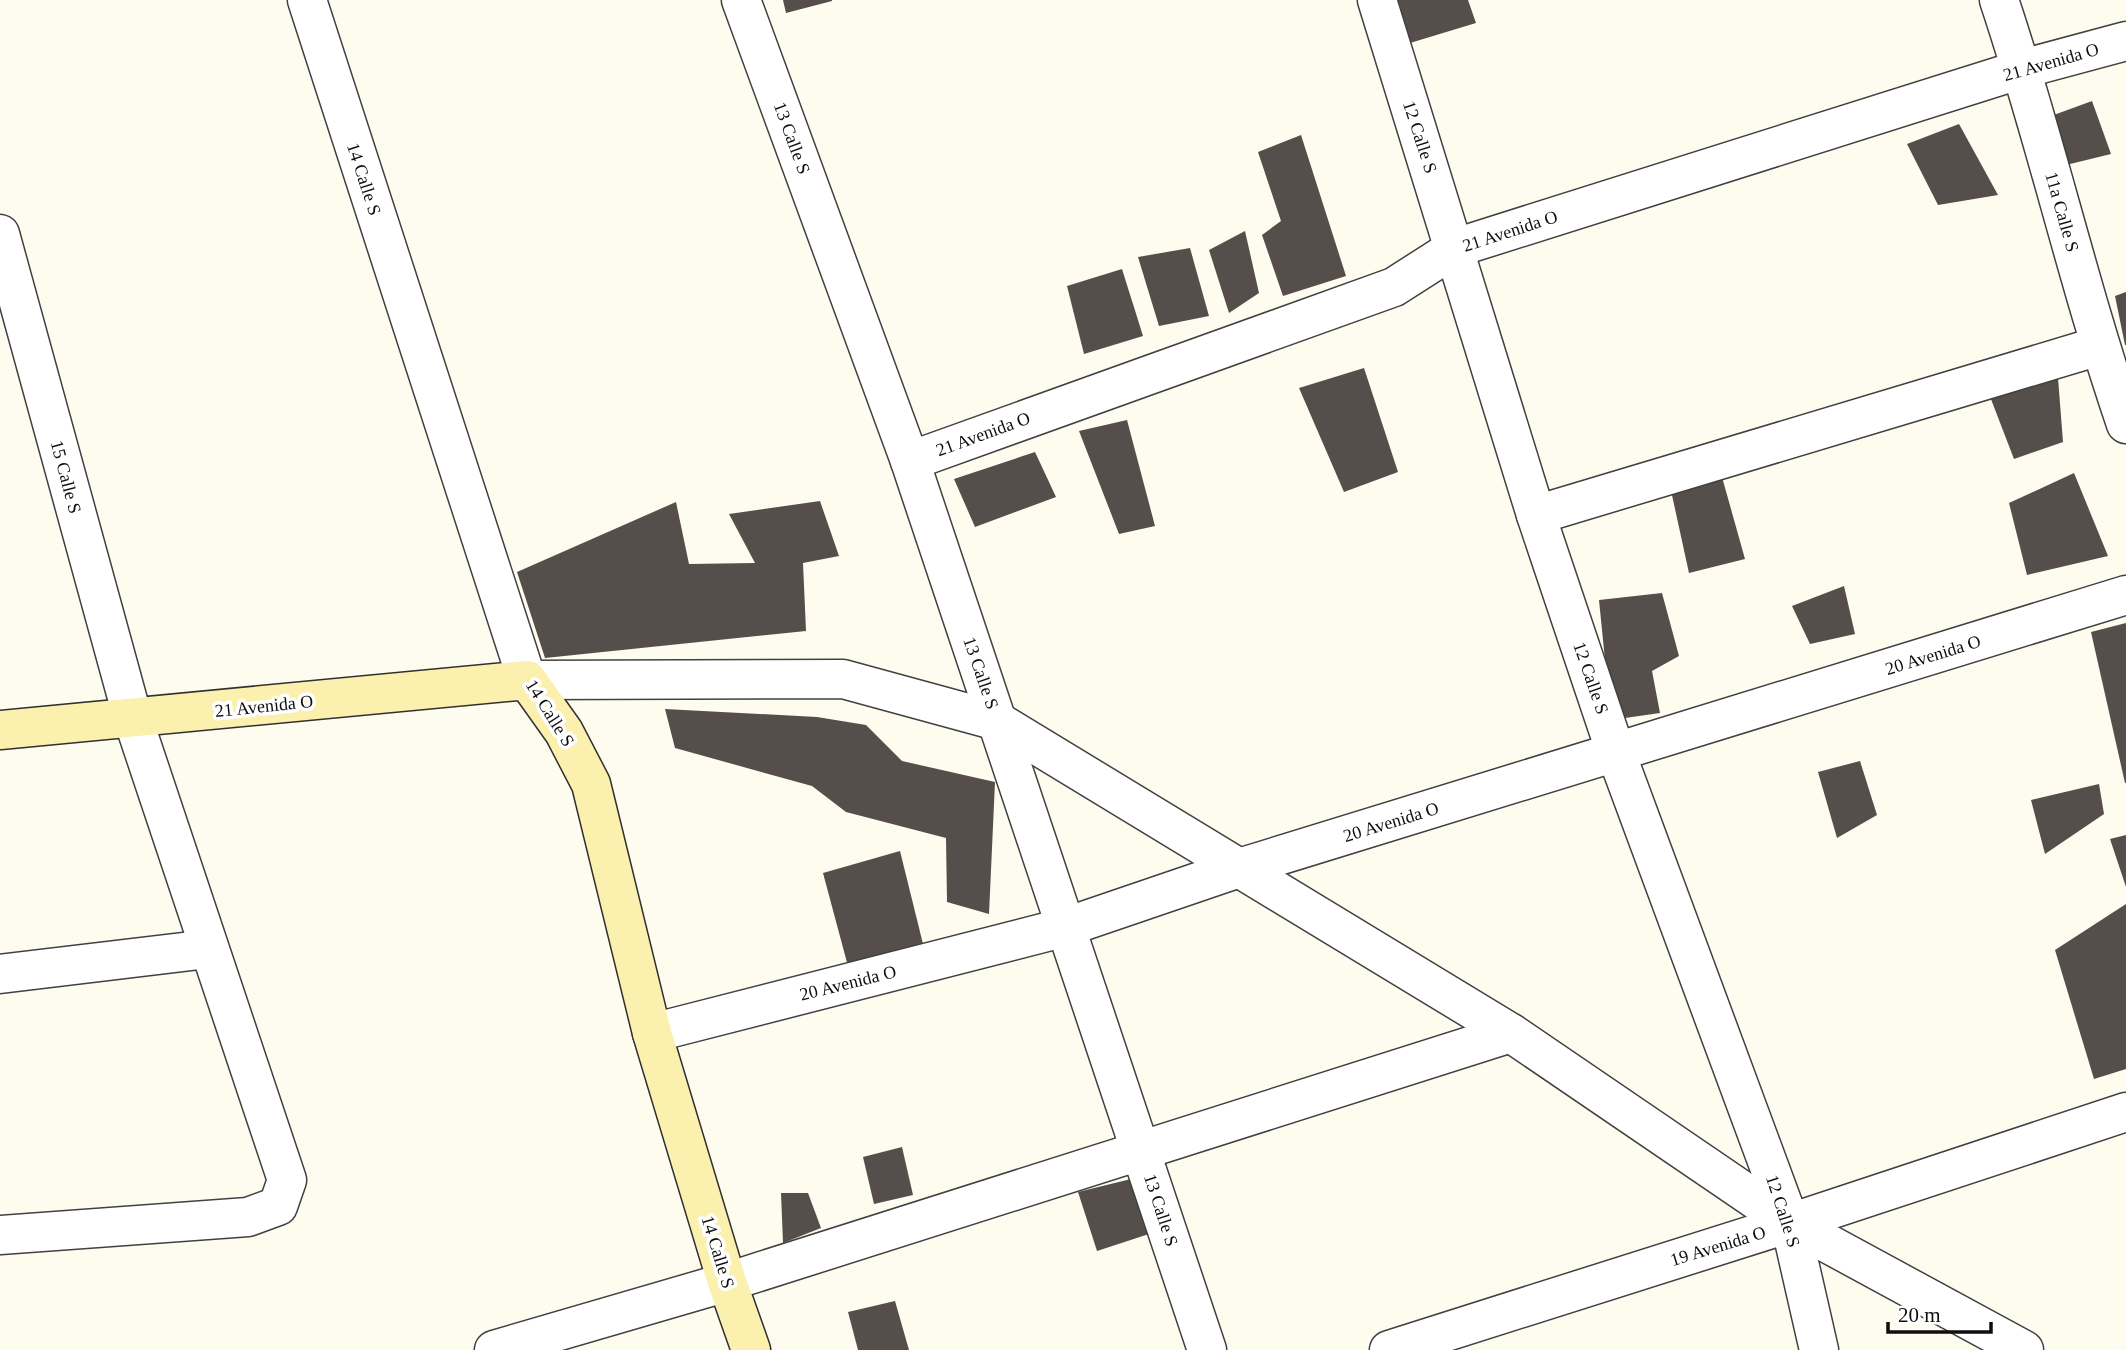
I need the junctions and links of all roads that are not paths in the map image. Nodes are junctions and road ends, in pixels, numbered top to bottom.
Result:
1 (307, 0) edge
2 (741, 0) edge
3 (1377, 0) edge
4 (1999, 0) edge
5 (2126, 41) edge
6 (2022, 69) junction
7 (0, 234) edge
8 (1455, 248) junction
9 (2099, 346) junction
10 (2126, 424) edge
11 (910, 461) junction
12 (1536, 515) junction
13 (2126, 595) edge
14 (527, 680) junction
15 (133, 719) junction
16 (997, 721) junction
17 (0, 730) edge
18 (1616, 753) junction
19 (1239, 868) junction
20 (1066, 927) junction
21 (208, 949) junction
22 (0, 974) edge
23 (652, 1032) junction
24 (1511, 1033) junction
25 (2126, 1112) edge
26 (1140, 1148) junction
27 (1790, 1223) junction
28 (0, 1235) edge
29 (726, 1282) junction
30 (494, 1350) edge
31 (751, 1350) edge
32 (1207, 1350) edge
33 (1389, 1350) edge
34 (1819, 1350) edge
35 (2024, 1350) edge

1 - 14 street, 14 Calle S
2 - 11 street, 13 Calle S
3 - 8 street, 12 Calle S
4 - 6 street, 11a Calle S
5 - 6 street, 21 Avenida O
6 - 8 street, 21 Avenida O
6 - 9 street, 11a Calle S
7 - 15 street, 15 Calle S
8 - 11 street, 21 Avenida O
8 - 12 street, 12 Calle S
9 - 10 street, 11a Calle S
9 - 12 street
11 - 16 street, 13 Calle S
12 - 18 street, 12 Calle S
13 - 18 street, 20 Avenida O
14 - 15 street, 21 Avenida O
14 - 16 street
14 - 23 street, 14 Calle S
15 - 17 street, 21 Avenida O
15 - 21 street, 15 Calle S
16 - 19 street
16 - 20 street, 13 Calle S
18 - 19 street, 20 Avenida O
18 - 27 street, 12 Calle S
19 - 20 street, 20 Avenida O
19 - 24 street
20 - 23 street, 20 Avenida O
20 - 26 street, 13 Calle S
21 - 22 street
21 - 28 street, 15 Calle S
23 - 29 street, 14 Calle S
24 - 26 street
24 - 27 street
25 - 27 street, 19 Avenida O
26 - 29 street
26 - 32 street, 13 Calle S
27 - 33 street, 19 Avenida O
27 - 34 street, 12 Calle S
27 - 35 street
29 - 30 street
29 - 31 street, 14 Calle S

